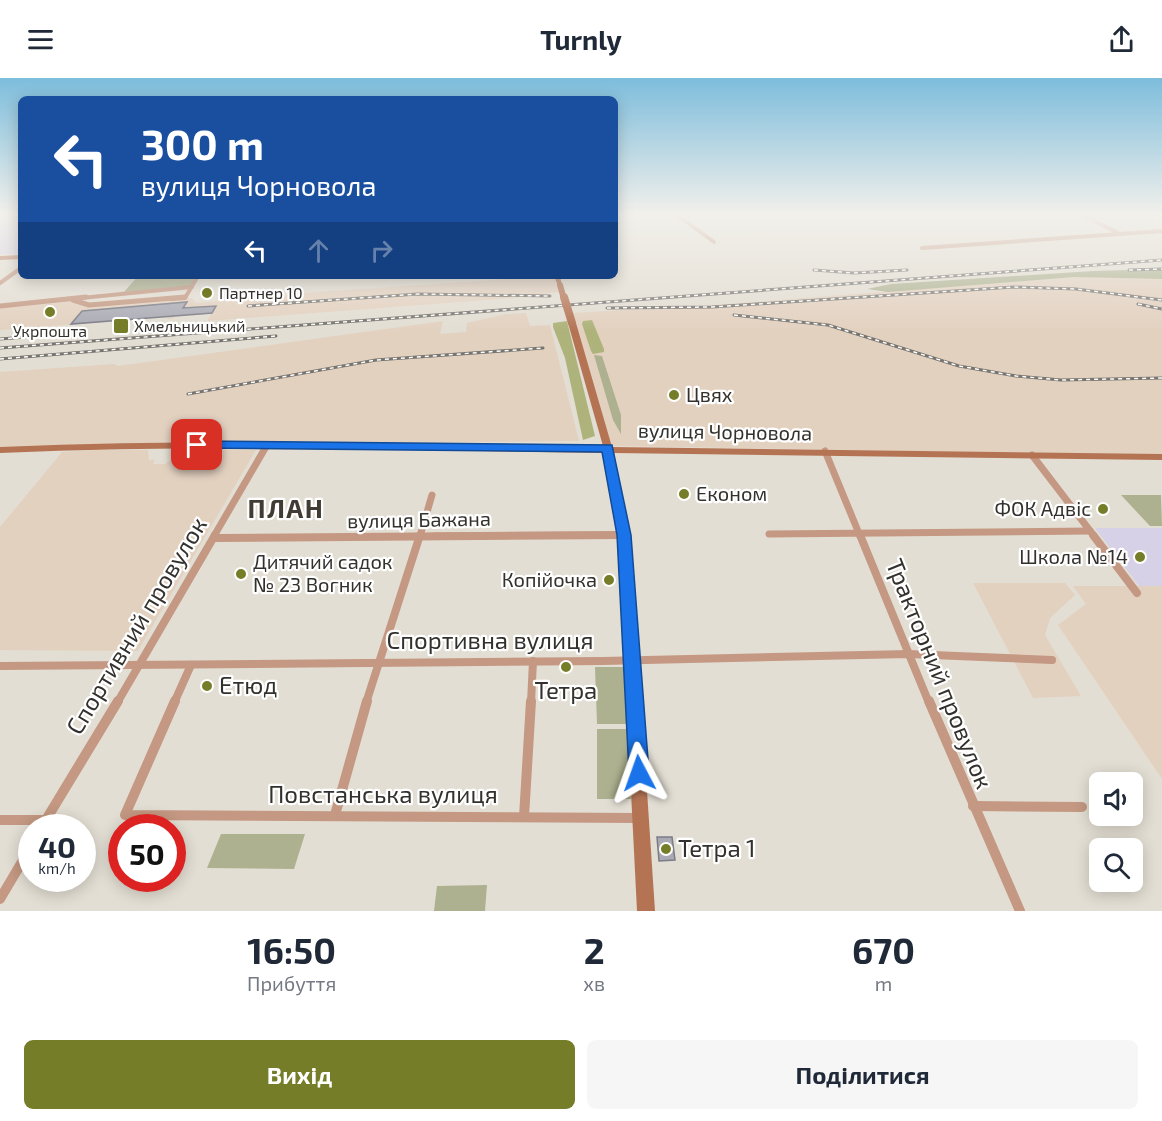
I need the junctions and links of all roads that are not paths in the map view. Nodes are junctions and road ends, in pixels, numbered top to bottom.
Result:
1 (18, 257) edge
2 (0, 258) edge
3 (18, 270) edge
4 (196, 279) edge
5 (558, 279) edge
6 (0, 283) edge
7 (192, 287) junction
8 (71, 299) junction
9 (0, 306) edge
10 (267, 445) junction
11 (608, 448) junction
12 (0, 450) edge
13 (825, 451) junction
14 (1032, 455) junction
15 (1162, 457) edge
16 (432, 495) dead end
17 (1089, 531) junction
18 (768, 534) dead end
19 (861, 534) junction
20 (624, 535) junction
21 (421, 536) junction
22 (214, 538) junction
23 (1137, 592) dead end
24 (908, 654) junction
25 (632, 660) junction
26 (1052, 660) dead end
27 (378, 661) junction
28 (533, 662) junction
29 (191, 665) junction
30 (0, 666) edge
31 (140, 666) junction
32 (973, 806) junction
33 (1082, 807) dead end
34 (50, 814) edge
35 (335, 815) junction
36 (524, 817) junction
37 (642, 818) junction
38 (0, 820) edge
39 (18, 822) edge
40 (18, 869) edge
41 (0, 899) edge
42 (646, 911) edge
43 (1020, 911) edge

1 - 2 street
3 - 6 street
4 - 7 street
5 - 11 street, bridge
7 - 8 street
7 - 8 street
8 - 9 street
10 - 11 street, вулиця Чорновола
10 - 12 street, вулиця Чорновола
10 - 22 street, Спортивний провулок
11 - 13 street, вулиця Чорновола
11 - 20 street
13 - 14 street, вулиця Чорновола
13 - 19 street, Тракторний провулок
14 - 15 street, вулиця Чорновола
14 - 17 street
16 - 21 street
17 - 19 street
17 - 23 street
18 - 19 street
19 - 24 street, Тракторний провулок
20 - 21 street, вулиця Бажана
20 - 25 street
21 - 22 street, вулиця Бажана
21 - 27 street
22 - 31 street, Спортивний провулок
24 - 25 street, Спортивна вулиця
24 - 26 street, Спортивна вулиця
24 - 32 street, Тракторний провулок
25 - 28 street, Спортивна вулиця
25 - 37 street
27 - 28 street, Спортивна вулиця
27 - 29 street, Спортивна вулиця
27 - 35 street
28 - 36 street
29 - 31 street, Спортивна вулиця
29 - 35 street, Повстанська вулиця
30 - 31 street, Спортивна вулиця
31 - 34 street, Спортивний провулок
32 - 33 street
32 - 43 street, Тракторний провулок
35 - 36 street, Повстанська вулиця
36 - 37 street, Повстанська вулиця
37 - 42 street
38 - 39 street
40 - 41 street

